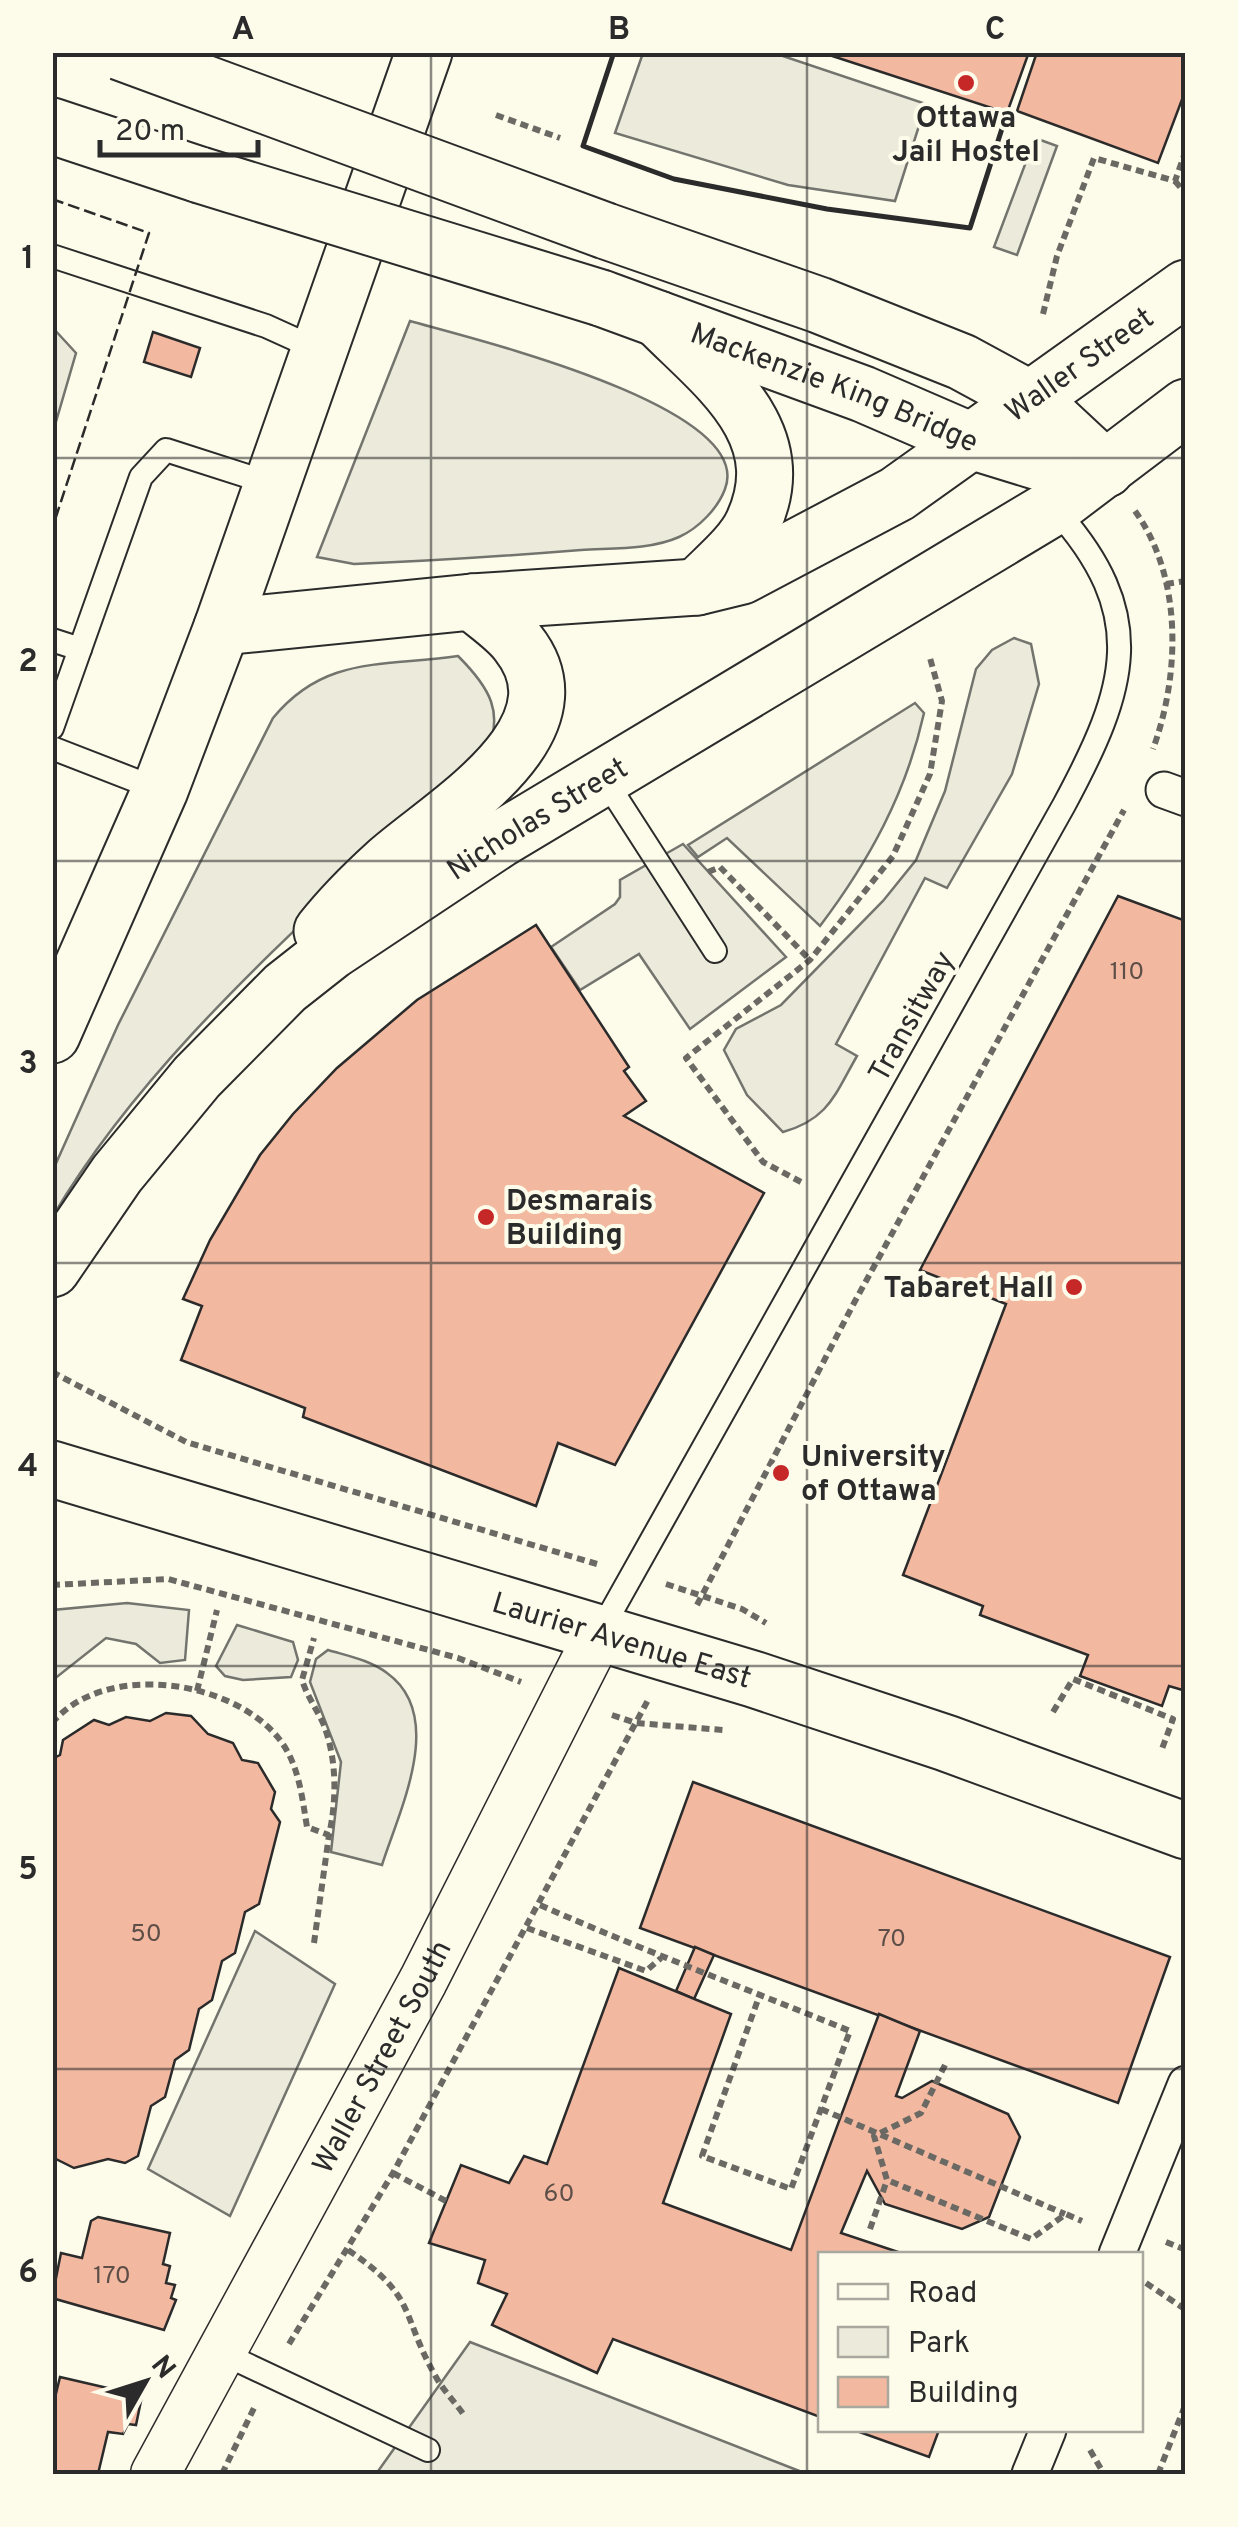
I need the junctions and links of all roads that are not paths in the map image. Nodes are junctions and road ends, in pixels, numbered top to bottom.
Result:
1 (120, 52) edge
2 (424, 52) edge
3 (52, 126) edge
4 (52, 256) edge
5 (1186, 288) edge
6 (658, 319) junction
7 (319, 350) junction
8 (1032, 400) junction
9 (1186, 407) edge
10 (974, 442) junction
11 (1106, 470) junction
12 (272, 484) junction
13 (1054, 507) junction
14 (698, 587) junction
15 (472, 602) junction
16 (222, 627) junction
17 (52, 640) edge
18 (80, 649) junction
19 (52, 728) edge
20 (52, 748) edge
21 (603, 777) junction
22 (160, 790) junction
23 (715, 951) dead end
24 (285, 988) junction
25 (52, 1034) edge
26 (52, 1269) edge
27 (52, 1469) edge
28 (600, 1632) junction
29 (1186, 1831) edge
30 (1186, 2084) edge
31 (1120, 2246) edge
32 (222, 2352) junction
33 (1047, 2432) edge
34 (428, 2450) dead end
35 (155, 2474) edge
36 (1030, 2474) edge

1 - 8 main road, bridge
2 - 7 main road
3 - 6 main road, Mackenzie King Bridge, bridge
4 - 7 lane
5 - 8 main road, Waller Street
6 - 10 main road, Mackenzie King Bridge
6 - 14 main road
7 - 12 main road
8 - 10 main road, Waller Street
8 - 11 main road
9 - 11 main road
10 - 11 main road, Mackenzie King Bridge
10 - 13 lane, Transitway
10 - 14 main road
11 - 13 main road, Nicholas Street
12 - 16 main road
12 - 18 lane
13 - 21 main road, Nicholas Street
13 - 28 lane, Transitway
14 - 15 main road
15 - 16 main road
15 - 24 main road
16 - 22 main road
17 - 18 lane
18 - 19 lane
20 - 22 lane
21 - 23 lane
21 - 24 main road, Nicholas Street
22 - 25 main road
24 - 26 main road, Nicholas Street
27 - 28 main road, Laurier Avenue East
28 - 29 main road, Laurier Avenue East
28 - 32 street, Waller Street South
30 - 31 street
32 - 34 lane
32 - 35 street, Waller Street South
33 - 36 street

